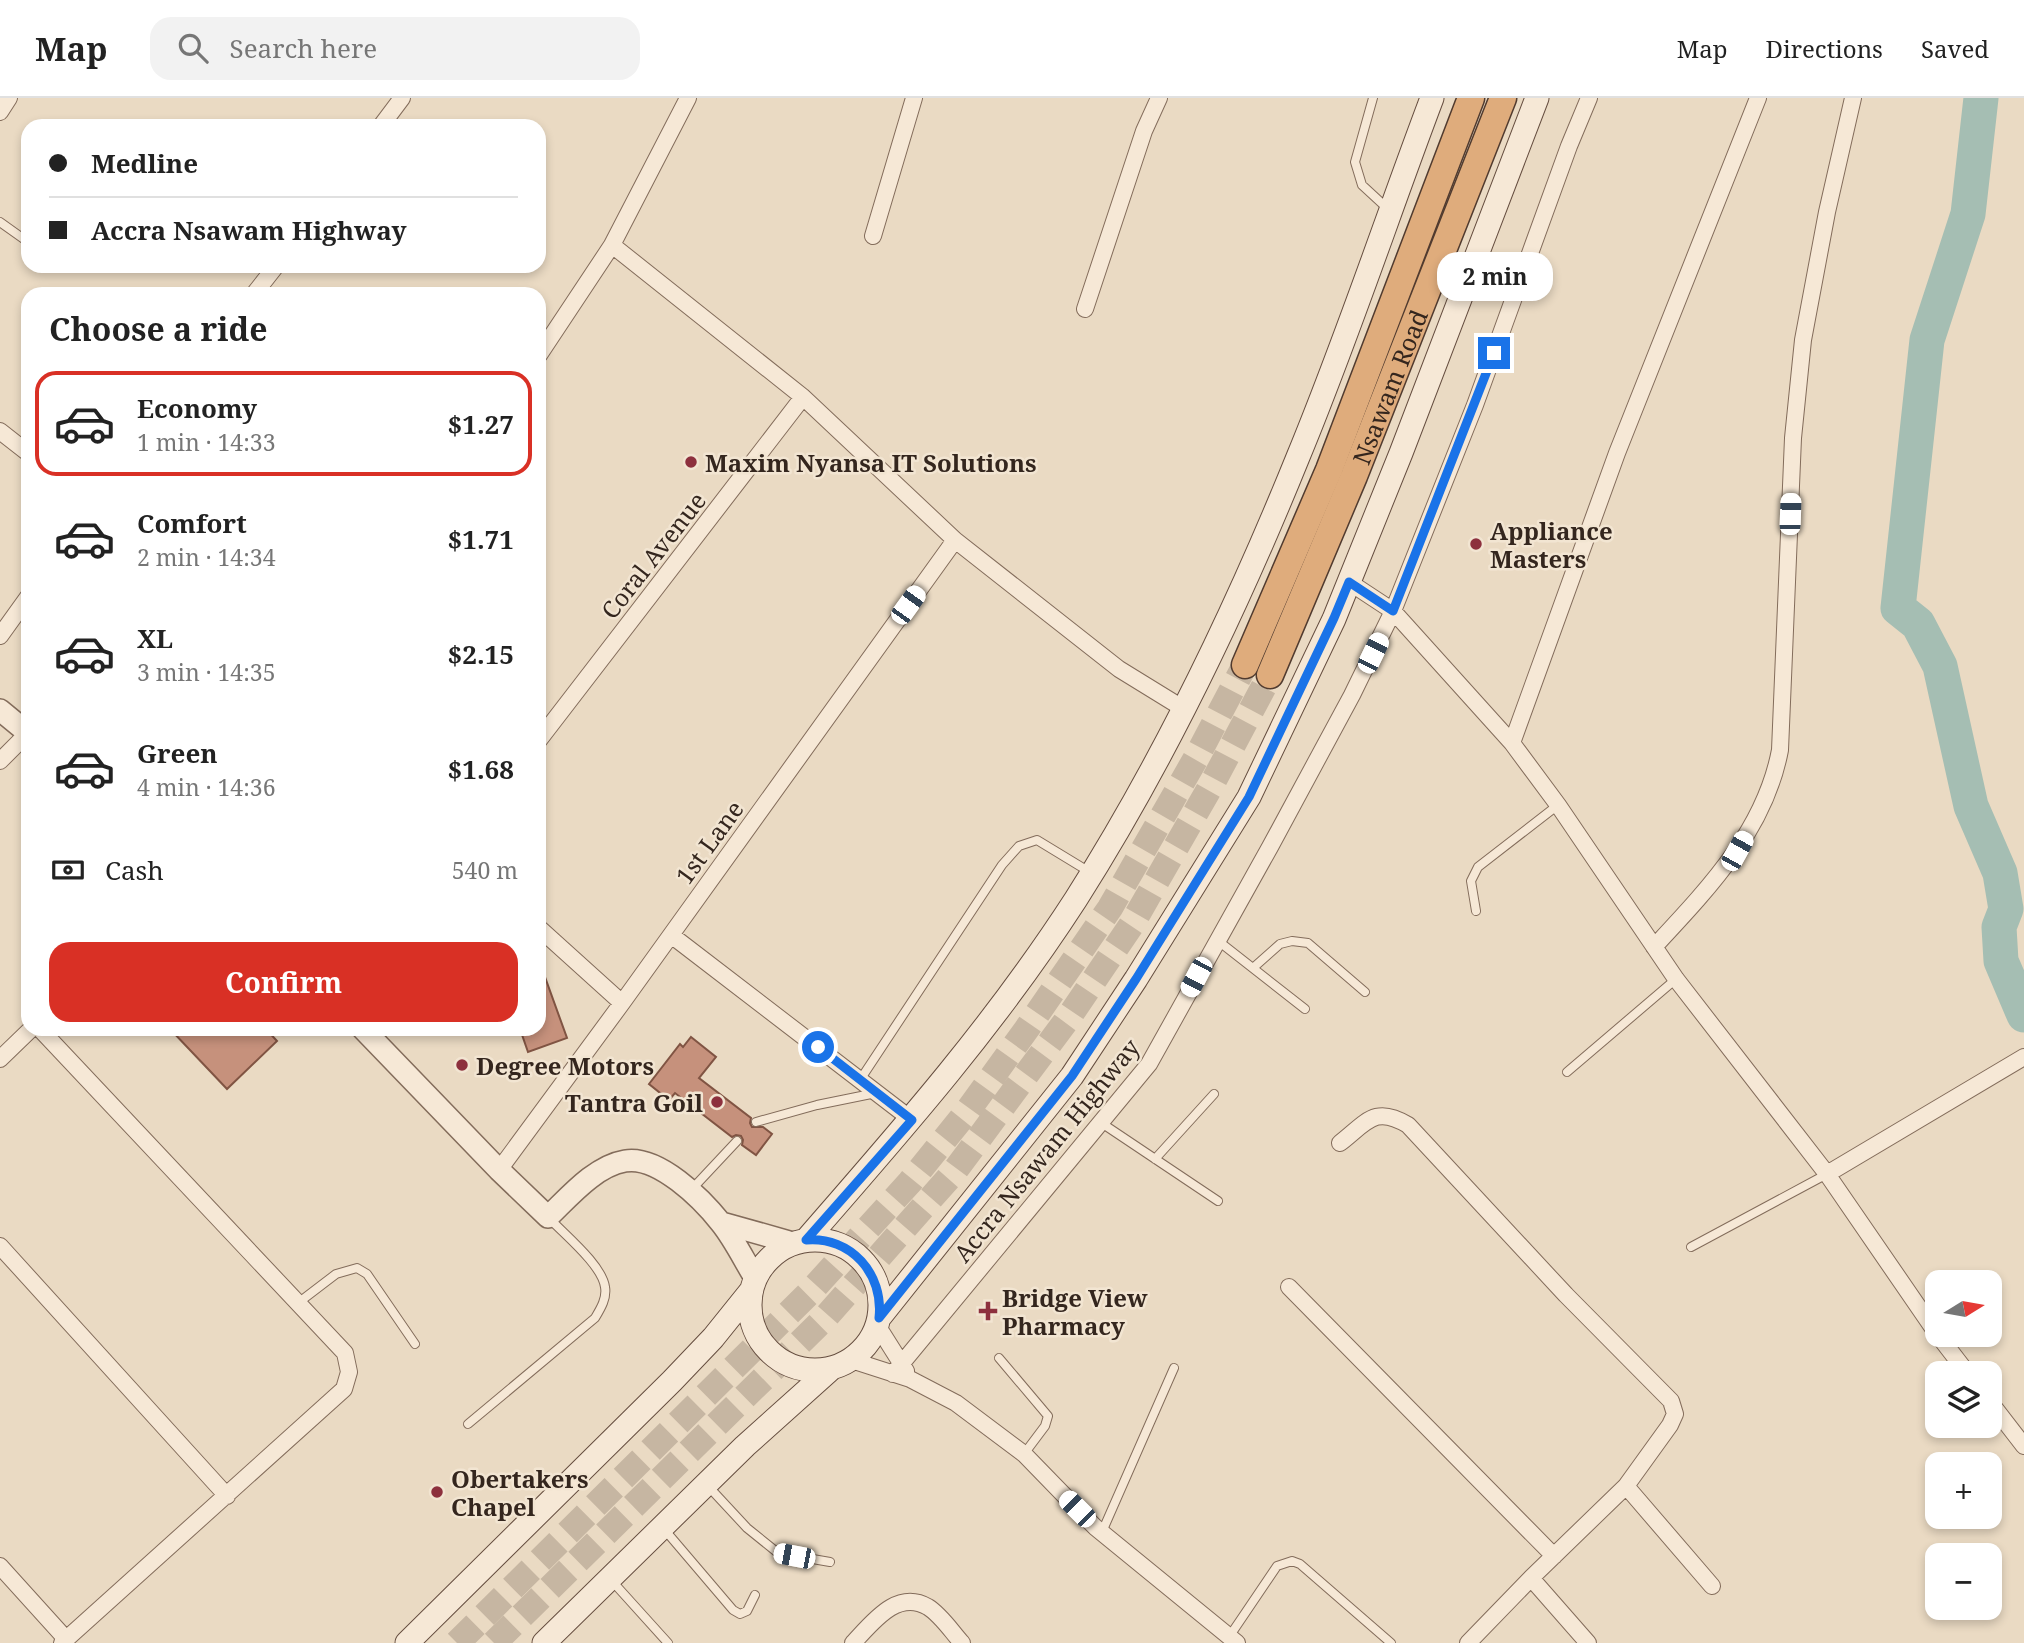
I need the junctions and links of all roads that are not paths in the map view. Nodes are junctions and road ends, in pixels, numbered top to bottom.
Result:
1 (9, 98) edge
2 (402, 98) edge
3 (688, 98) edge
4 (914, 98) edge
5 (1160, 98) edge
6 (1373, 98) edge
7 (1431, 98) edge
8 (1471, 98) edge
9 (1503, 98) edge
10 (1537, 98) edge
11 (1589, 98) edge
12 (1758, 98) edge
13 (1853, 98) edge
14 (0, 112) edge
15 (386, 119) edge
16 (1390, 211) junction
17 (0, 222) edge
18 (873, 236) dead end
19 (21, 237) edge
20 (612, 245) junction
21 (270, 273) edge
22 (260, 287) edge
23 (1085, 309) dead end
24 (546, 344) edge
25 (803, 397) junction
26 (0, 431) edge
27 (21, 448) edge
28 (955, 540) junction
29 (1349, 582) junction
30 (21, 607) edge
31 (1393, 611) junction
32 (0, 636) edge
33 (1245, 665) tunnel mouth
34 (1270, 675) tunnel mouth
35 (1184, 709) junction
36 (0, 710) edge
37 (21, 727) edge
38 (546, 731) edge
39 (21, 740) edge
40 (1512, 743) junction
41 (0, 761) edge
42 (1559, 805) junction
43 (1091, 873) junction
44 (1476, 911) dead end
45 (546, 934) edge
46 (671, 934) junction
47 (1217, 940) junction
48 (1654, 947) junction
49 (1254, 968) junction
50 (1676, 979) junction
51 (1364, 992) dead end
52 (622, 1003) junction
53 (1305, 1009) dead end
54 (24, 1036) edge
55 (47, 1036) edge
56 (370, 1036) edge
57 (2024, 1057) edge
58 (0, 1059) edge
59 (1567, 1072) dead end
60 (860, 1080) junction
61 (877, 1093) junction
62 (1214, 1094) dead end
63 (912, 1120) junction
64 (757, 1122) dead end
65 (1100, 1122) junction
66 (737, 1141) dead end
67 (1340, 1143) dead end
68 (1155, 1159) junction
69 (499, 1170) junction
70 (1827, 1174) junction
71 (690, 1191) junction
72 (1218, 1201) dead end
73 (548, 1217) junction
74 (722, 1223) junction
75 (799, 1241) junction
76 (0, 1246) edge
77 (1691, 1247) dead end
78 (753, 1285) junction
79 (1289, 1287) dead end
80 (298, 1303) junction
81 (1925, 1316) edge
82 (878, 1322) junction
83 (415, 1343) dead end
84 (999, 1358) dead end
85 (842, 1364) junction
86 (1174, 1367) dead end
87 (902, 1372) junction
88 (2002, 1418) edge
89 (468, 1424) dead end
90 (2024, 1446) edge
91 (1024, 1454) junction
92 (706, 1483) junction
93 (1626, 1486) junction
94 (227, 1496) junction
95 (662, 1527) junction
96 (1102, 1532) junction
97 (1553, 1556) junction
98 (830, 1562) dead end
99 (0, 1566) edge
100 (610, 1578) junction
101 (1531, 1578) junction
102 (1712, 1586) dead end
103 (755, 1595) dead end
104 (1233, 1640) edge
105 (64, 1641) edge
106 (407, 1643) edge
107 (544, 1643) edge
108 (668, 1643) edge
109 (853, 1643) edge
110 (962, 1643) edge
111 (1391, 1643) edge
112 (1468, 1643) edge
113 (1588, 1643) edge

1 - 14 street
2 - 15 street
3 - 20 street
4 - 18 street
5 - 23 street
6 - 16 lane
7 - 16 main road
8 - 33 highway, Nsawam Road
9 - 34 highway, Nsawam Road
10 - 29 main road
11 - 31 street, Accra Nsawam Highway
12 - 40 street
13 - 48 street
16 - 35 main road
17 - 19 lane
20 - 24 street
20 - 25 street
21 - 22 street
25 - 28 street
25 - 38 street, Coral Avenue
26 - 27 street
28 - 35 street
28 - 46 street, 1st Lane
29 - 31 street
29 - 82 main road
30 - 32 street
31 - 40 street
31 - 47 street, Accra Nsawam Highway
35 - 43 main road
36 - 37 street
39 - 41 street
40 - 42 street
42 - 44 lane
42 - 48 street
43 - 60 lane
43 - 63 main road
45 - 52 street
46 - 52 street, 1st Lane
46 - 60 street
47 - 49 lane
47 - 65 street, Accra Nsawam Highway
48 - 50 street
49 - 51 lane
49 - 53 lane
50 - 59 lane
50 - 70 street
52 - 69 street, 1st Lane
54 - 58 street
55 - 80 street
56 - 69 street
57 - 70 street
60 - 61 street
61 - 63 street
61 - 64 lane
62 - 68 lane
63 - 75 main road
65 - 68 lane
65 - 87 street, Accra Nsawam Highway
66 - 71 lane
67 - 93 street
68 - 72 lane
69 - 73 street
70 - 77 lane
70 - 81 street
71 - 73 street
71 - 74 street
73 - 89 lane
74 - 75 street
74 - 78 street
75 - 78 main road
75 - 82 main road
76 - 94 street
78 - 85 main road
78 - 106 main road
79 - 97 street
80 - 83 lane
80 - 94 street
82 - 85 main road
82 - 87 street
84 - 91 lane
85 - 87 street
85 - 92 main road
86 - 96 lane
87 - 91 street
88 - 90 street
91 - 96 street
92 - 95 main road
92 - 98 lane
93 - 97 street
93 - 102 street
94 - 105 street
95 - 100 main road
95 - 103 lane
96 - 104 street
97 - 101 street
99 - 105 street
100 - 107 main road
100 - 108 lane
101 - 112 street
101 - 113 street
104 - 111 lane
109 - 110 street

